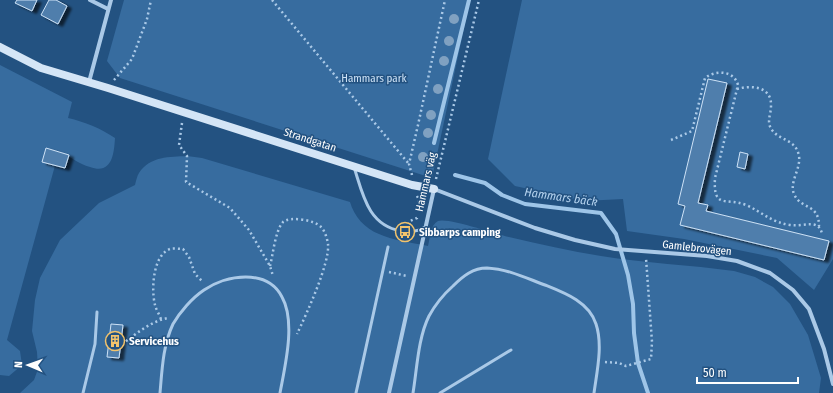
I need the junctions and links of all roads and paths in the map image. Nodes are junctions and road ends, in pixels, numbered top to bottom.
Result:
1 (90, 0) edge
2 (111, 0) edge
3 (151, 0) edge
4 (272, 0) edge
5 (445, 0) edge
6 (479, 0) edge
7 (108, 9) junction
8 (0, 47) edge
9 (88, 82) junction
10 (108, 88) junction
11 (737, 89) junction
12 (183, 112) junction
13 (671, 140) dead end
14 (409, 164) junction
15 (353, 166) junction
16 (412, 185) junction
17 (434, 189) junction
18 (819, 226) junction
19 (425, 227) junction
20 (409, 232) junction
21 (822, 234) dead end
22 (388, 247) dead end
23 (615, 248) joint
24 (646, 251) junction
25 (270, 266) junction
26 (382, 271) junction
27 (414, 278) junction
28 (210, 287) junction
29 (276, 288) junction
30 (97, 312) dead end
31 (180, 316) junction
32 (161, 319) junction
33 (122, 344) dead end
34 (288, 345) junction
35 (511, 350) dead end
36 (598, 361) junction
37 (833, 384) edge
38 (83, 393) edge
39 (160, 393) edge
40 (280, 393) edge
41 (356, 393) edge
42 (390, 393) edge
43 (413, 393) edge
44 (440, 393) edge
45 (594, 393) edge

1 - 7 street
2 - 7 street
3 - 10 path
4 - 14 path
5 - 14 path
6 - 17 path, Hammars väg
7 - 9 street
8 - 9 street, Strandgatan
9 - 10 street, Strandgatan
10 - 12 street, Strandgatan
11 - 13 path
11 - 18 path
11 - 18 path
12 - 15 street, Strandgatan
12 - 25 path
14 - 16 path
15 - 16 street, Strandgatan
15 - 20 lane
16 - 17 street, Strandgatan
16 - 20 path
17 - 19 street, Hammars väg
17 - 23 street, Strandgatan
18 - 21 path
19 - 20 lane
19 - 27 street, Hammars väg
22 - 26 lane
23 - 24 street, Gamlebrovägen
24 - 36 path
24 - 37 street, Gamlebrovägen
25 - 29 path
25 - 34 path
26 - 27 path
26 - 41 lane
27 - 42 street, Hammars väg
28 - 29 lane
28 - 31 lane
28 - 32 path
29 - 34 lane
30 - 38 lane
31 - 32 path
31 - 39 lane
32 - 33 path
34 - 40 lane
35 - 44 lane
36 - 43 lane
36 - 45 lane

